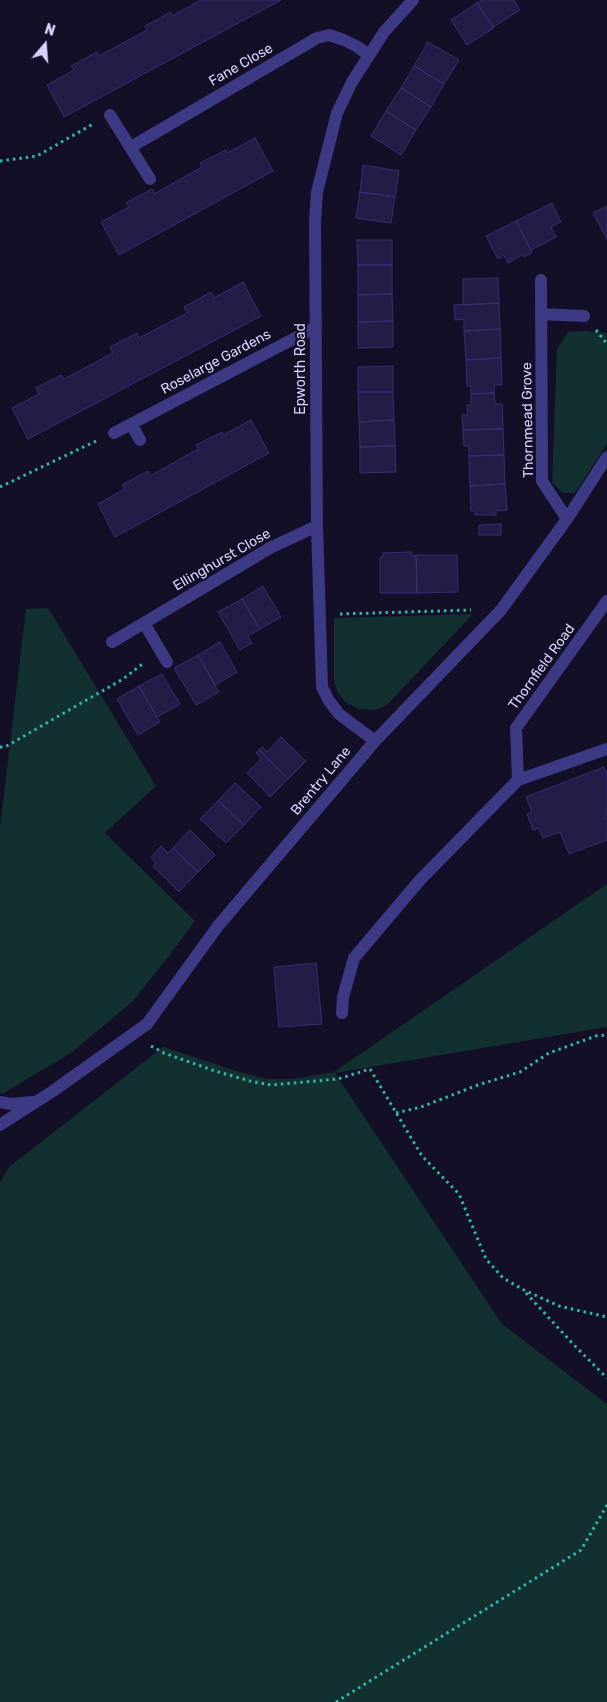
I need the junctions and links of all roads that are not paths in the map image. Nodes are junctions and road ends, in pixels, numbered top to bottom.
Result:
1 (413, 0) edge
2 (369, 55) junction
3 (110, 115) road end
4 (131, 147) junction
5 (150, 179) dead end
6 (541, 280) dead end
7 (542, 314) junction
8 (584, 316) dead end
9 (316, 327) junction
10 (131, 424) junction
11 (114, 432) road end
12 (140, 440) dead end
13 (607, 457) edge
14 (567, 519) junction
15 (317, 526) junction
16 (607, 601) edge
17 (144, 623) junction
18 (112, 642) dead end
19 (167, 662) dead end
20 (375, 741) junction
21 (607, 749) edge
22 (518, 780) junction
23 (342, 1013) dead end
24 (0, 1102) edge
25 (36, 1102) junction
26 (0, 1125) edge

1 - 2 street, Epworth Road
2 - 4 street, Fane Close
2 - 9 street, Epworth Road
3 - 4 street
4 - 5 street
6 - 7 street, Thornmead Grove
7 - 8 street
7 - 14 street, Thornmead Grove
9 - 10 street, Roselarge Gardens
9 - 15 street, Epworth Road
10 - 11 street, Roselarge Gardens
10 - 12 street
13 - 14 street, Brentry Lane
14 - 20 street, Brentry Lane
15 - 17 street, Ellinghurst Close
15 - 20 street, Epworth Road
16 - 22 street, Thornfield Road
17 - 18 street, Ellinghurst Close
17 - 19 street
20 - 25 street, Brentry Lane
21 - 22 street
22 - 23 street
24 - 25 street, Brentry Lane
25 - 26 street, Brentry Lane

